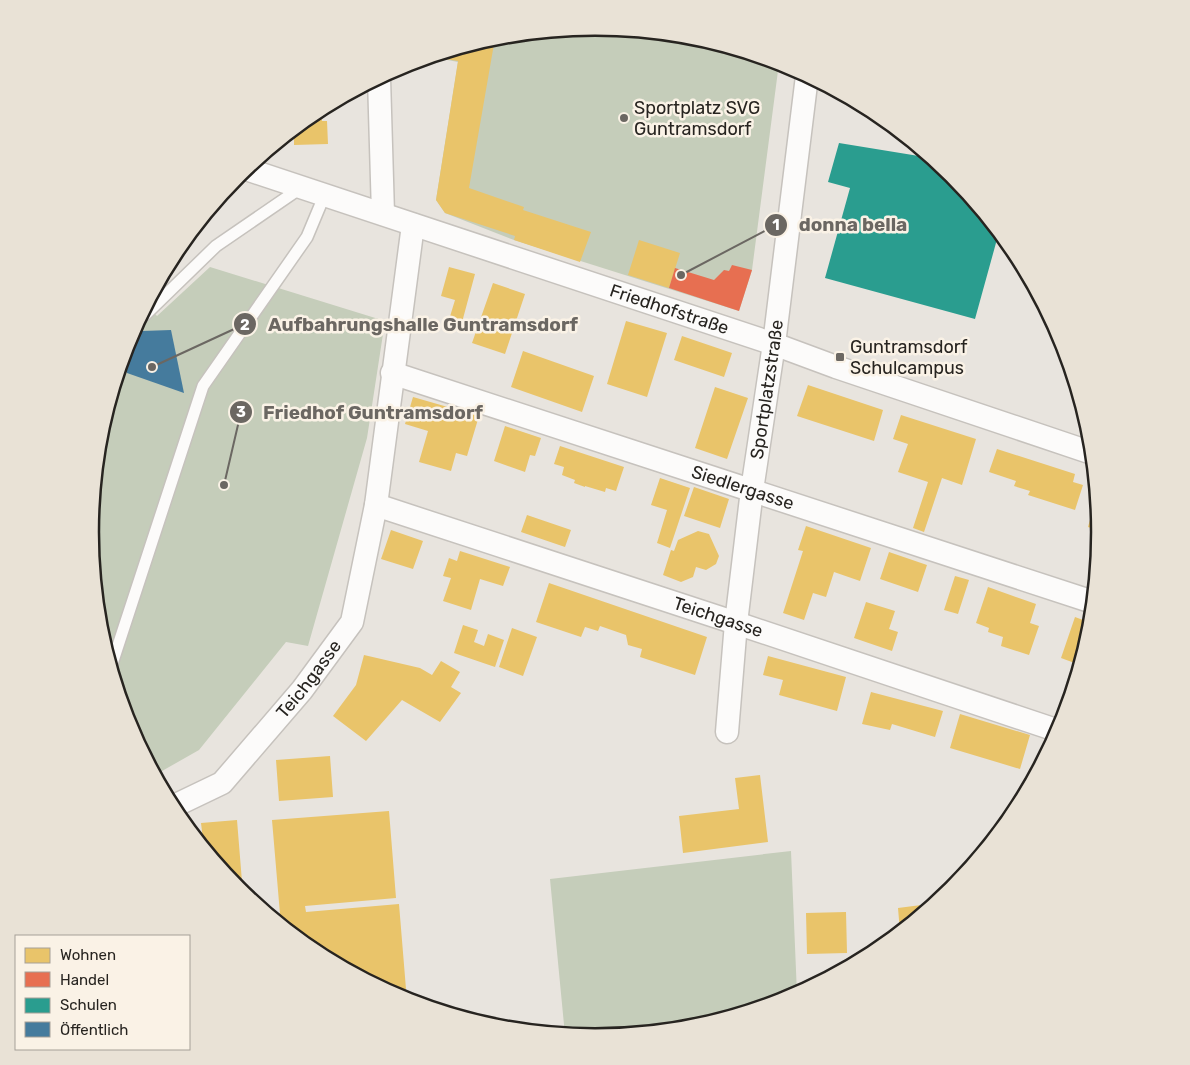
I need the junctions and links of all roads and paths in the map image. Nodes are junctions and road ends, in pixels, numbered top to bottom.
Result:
1 (806, 83) edge
2 (379, 86) edge
3 (255, 172) edge
4 (303, 186) junction
5 (325, 194) junction
6 (383, 214) junction
7 (413, 225) junction
8 (153, 307) edge
9 (774, 344) junction
10 (392, 373) junction
11 (1084, 450) edge
12 (752, 490) junction
13 (376, 505) junction
14 (1087, 600) edge
15 (736, 623) junction
16 (115, 656) edge
17 (1050, 729) edge
18 (726, 732) dead end
19 (179, 803) edge

1 - 9 street, Sportplatzstraße
2 - 6 street
3 - 4 street, Friedhofstraße
4 - 5 street, Friedhofstraße
4 - 8 lane
5 - 6 street, Friedhofstraße
5 - 16 lane
6 - 7 street, Friedhofstraße
7 - 9 street, Friedhofstraße
7 - 10 street, Teichgasse
9 - 11 street, Friedhofstraße
9 - 12 street, Sportplatzstraße
10 - 12 street, Siedlergasse
10 - 13 street, Teichgasse
12 - 14 street, Siedlergasse
12 - 15 street, Sportplatzstraße
13 - 15 street, Teichgasse
13 - 19 street, Teichgasse
15 - 17 street, Teichgasse
15 - 18 street, Sportplatzstraße

